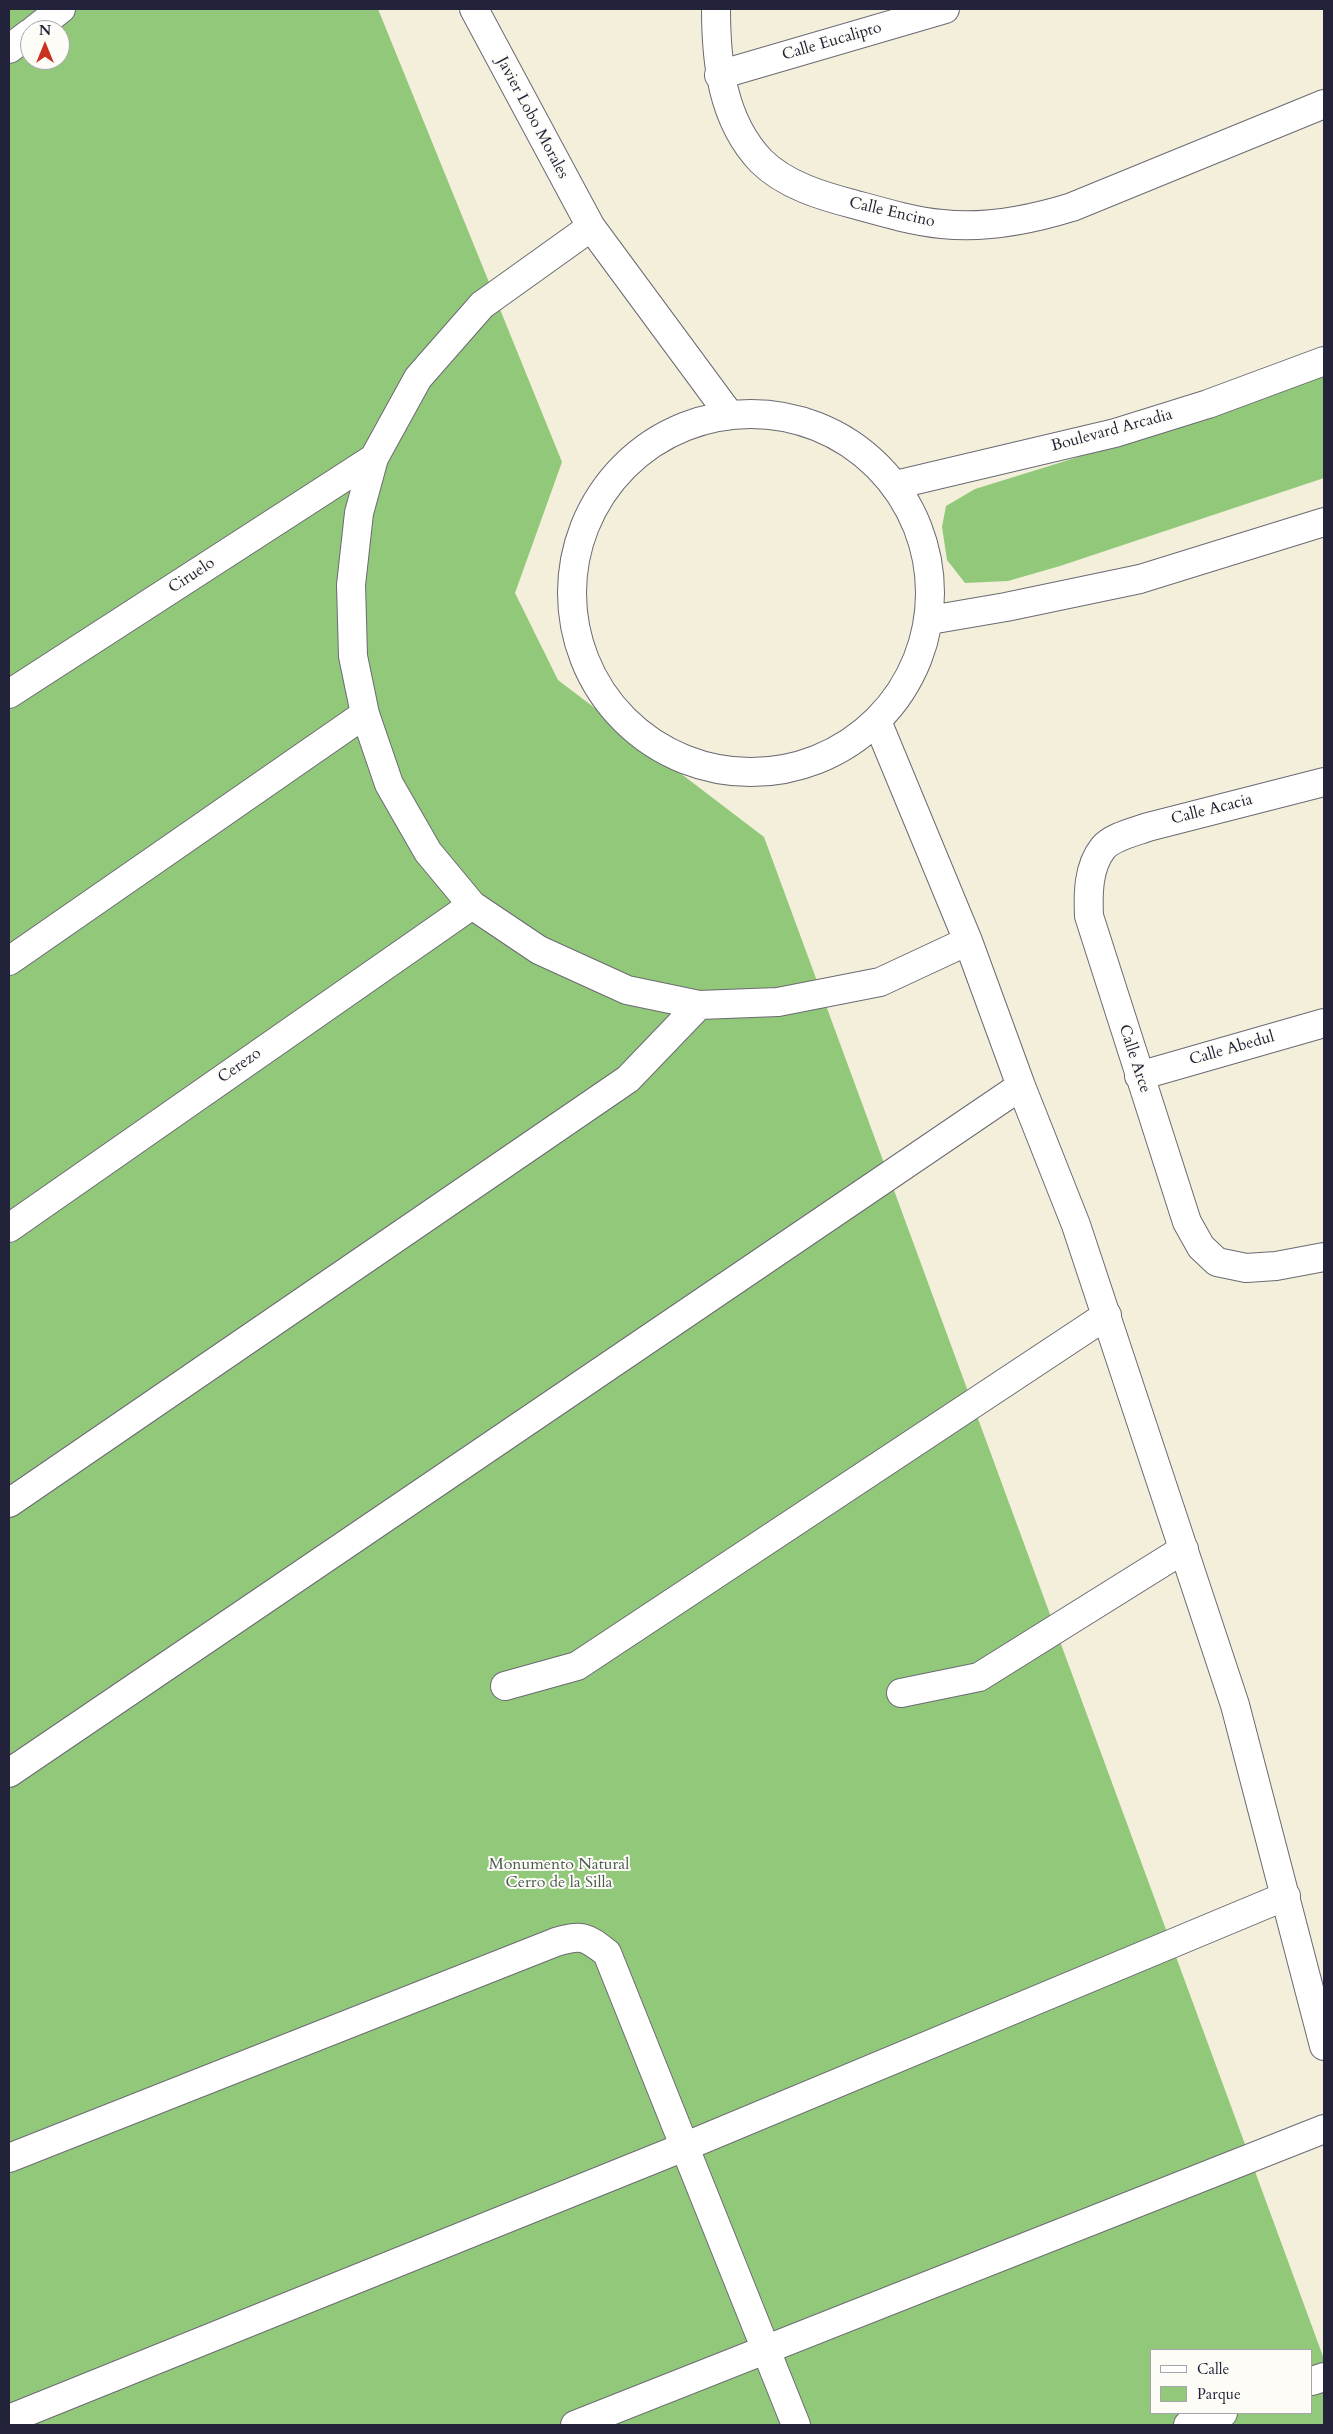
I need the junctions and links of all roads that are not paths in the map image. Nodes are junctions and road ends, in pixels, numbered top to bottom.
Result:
1 (61, 9) edge
2 (474, 9) edge
3 (716, 9) edge
4 (945, 9) edge
5 (47, 20) edge
6 (20, 41) edge
7 (9, 50) edge
8 (719, 75) junction
9 (1324, 104) edge
10 (591, 227) junction
11 (1324, 361) edge
12 (729, 414) junction
13 (374, 458) junction
14 (895, 485) junction
15 (1324, 522) edge
16 (930, 620) junction
17 (9, 694) edge
18 (365, 714) junction
19 (877, 721) junction
20 (1324, 782) edge
21 (1103, 847) joint
22 (472, 905) junction
23 (968, 941) junction
24 (9, 961) edge
25 (699, 1006) junction
26 (1324, 1023) edge
27 (1139, 1076) junction
28 (1021, 1086) junction
29 (9, 1228) edge
30 (1324, 1257) edge
31 (1106, 1315) junction
32 (9, 1503) edge
33 (1184, 1549) junction
34 (505, 1686) dead end
35 (901, 1693) dead end
36 (9, 1773) edge
37 (1286, 1896) junction
38 (1324, 2046) edge
39 (1324, 2129) edge
40 (684, 2147) junction
41 (9, 2158) edge
42 (766, 2348) junction
43 (1221, 2414) edge
44 (44, 2416) edge
45 (9, 2419) edge
46 (575, 2425) edge
47 (796, 2425) edge
48 (1188, 2425) edge

1 - 5 street
2 - 10 street, Javier Lobo Morales
3 - 8 street, Calle Encino
4 - 8 street, Calle Eucalipto
6 - 7 street
8 - 9 street, Calle Encino
10 - 12 street, Javier Lobo Morales
10 - 13 street
11 - 14 street, Boulevard Arcadia
12 - 14 street
12 - 19 street
13 - 17 street, Ciruelo
13 - 18 street
14 - 16 street
15 - 16 street
16 - 19 street
18 - 22 street
18 - 24 street
19 - 23 street
20 - 21 street, Calle Acacia
21 - 27 street, Calle Arce
22 - 25 street
22 - 29 street, Cerezo
23 - 25 street
23 - 28 street
25 - 32 street
26 - 27 street, Calle Abedul
27 - 30 street, Calle Arce
28 - 31 street
28 - 36 street
31 - 33 street
31 - 34 street
33 - 35 street
33 - 37 street
37 - 38 street
37 - 40 street
39 - 42 street
40 - 41 street
40 - 42 street
40 - 44 street
42 - 46 street
42 - 47 street
43 - 48 street
44 - 45 street

